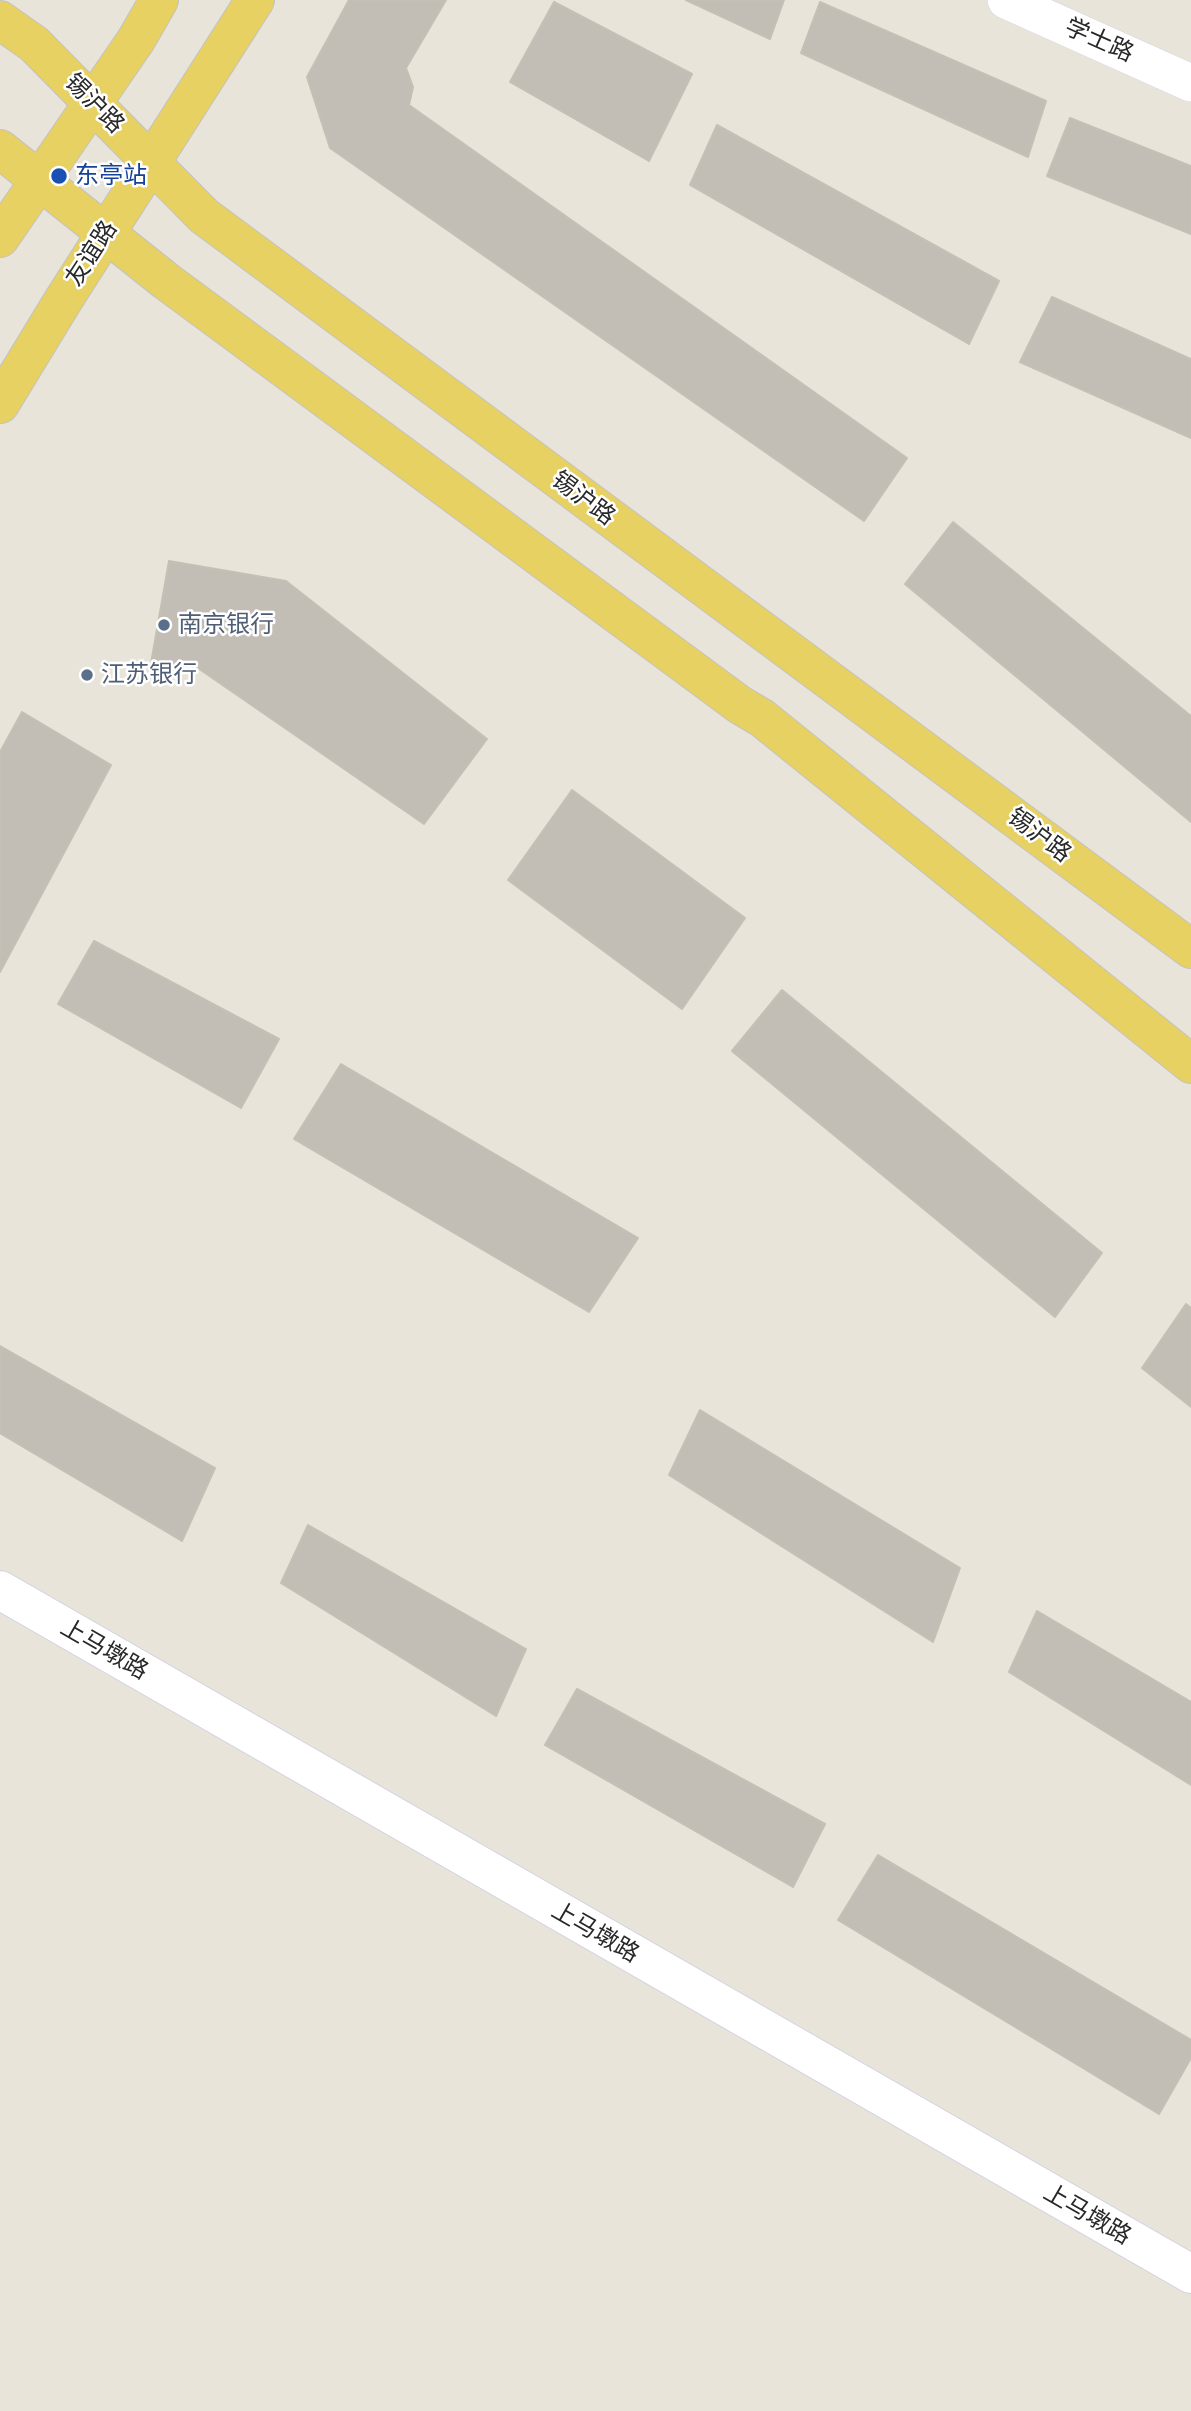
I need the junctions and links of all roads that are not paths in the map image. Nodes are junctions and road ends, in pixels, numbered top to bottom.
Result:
1 (159, 0) edge
2 (255, 0) edge
3 (1006, 0) edge
4 (0, 20) edge
5 (1191, 83) edge
6 (93, 103) junction
7 (0, 149) edge
8 (151, 162) junction
9 (39, 180) junction
10 (106, 233) junction
11 (0, 238) edge
12 (0, 404) edge
13 (1191, 949) edge
14 (1191, 1063) edge
15 (0, 1590) edge
16 (1188, 2265) edge

1 - 6 main road
2 - 8 main road, 友谊路
3 - 5 street, 学士路
4 - 6 main road, 锡沪路
6 - 8 main road, 锡沪路
6 - 9 main road
7 - 9 main road
8 - 10 main road, 友谊路
8 - 13 main road, 锡沪路
9 - 10 main road
9 - 11 main road
10 - 12 main road, 友谊路
10 - 14 main road
15 - 16 street, 上马墩路

